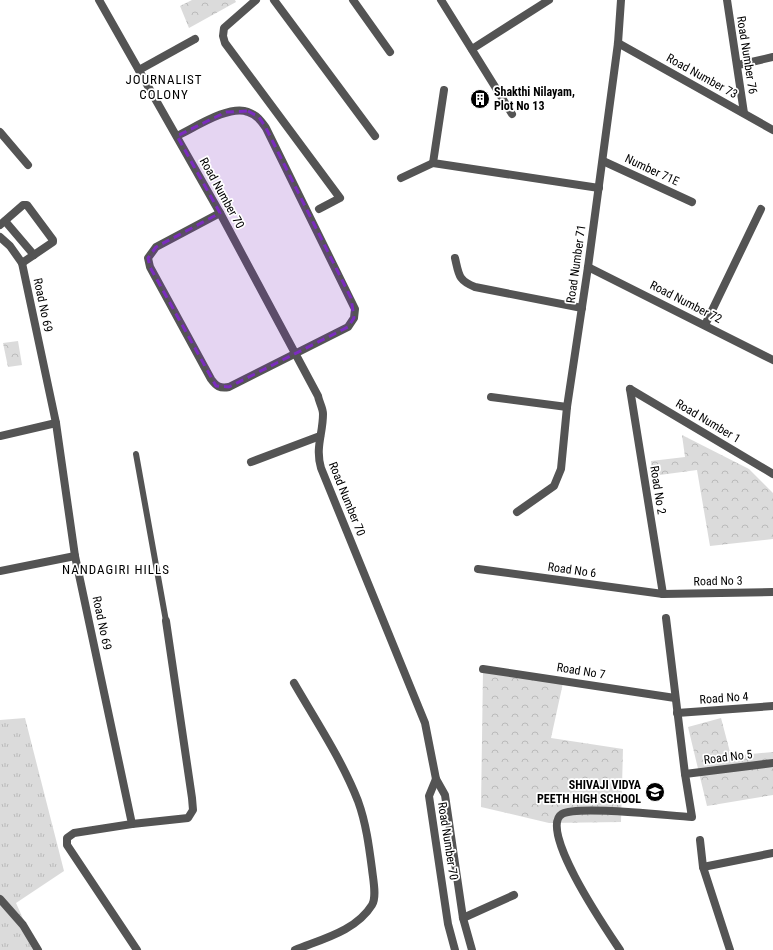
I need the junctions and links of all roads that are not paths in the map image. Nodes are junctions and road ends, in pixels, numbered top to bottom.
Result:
1 (256, 0) edge
2 (274, 0) edge
3 (353, 0) edge
4 (441, 0) edge
5 (549, 0) edge
6 (621, 0) edge
7 (727, 0) edge
8 (103, 1) edge
9 (195, 39) dead end
10 (618, 43) junction
11 (472, 49) junction
12 (390, 52) dead end
13 (773, 57) edge
14 (738, 65) junction
15 (139, 70) junction
16 (444, 90) dead end
17 (744, 113) junction
18 (512, 114) dead end
19 (773, 130) edge
20 (0, 132) edge
21 (177, 136) junction
22 (375, 136) dead end
23 (603, 161) junction
24 (433, 163) junction
25 (28, 165) dead end
26 (402, 178) dead end
27 (599, 188) junction
28 (692, 202) dead end
29 (319, 209) dead end
30 (761, 209) dead end
31 (220, 213) junction
32 (3, 223) edge
33 (0, 237) edge
34 (34, 255) junction
35 (455, 258) dead end
36 (22, 263) junction
37 (588, 267) junction
38 (582, 308) junction
39 (706, 325) junction
40 (296, 353) junction
41 (773, 360) edge
42 (630, 389) joint
43 (491, 397) dead end
44 (567, 407) junction
45 (56, 423) junction
46 (0, 436) edge
47 (320, 436) junction
48 (136, 454) dead end
49 (251, 462) dead end
50 (773, 474) edge
51 (516, 512) dead end
52 (75, 556) junction
53 (478, 569) dead end
54 (0, 571) edge
55 (773, 592) edge
56 (663, 594) junction
57 (666, 618) dead end
58 (166, 621) joint
59 (483, 669) dead end
60 (294, 683) dead end
61 (675, 698) junction
62 (773, 706) edge
63 (677, 713) junction
64 (773, 764) edge
65 (685, 774) junction
66 (436, 779) junction
67 (132, 824) junction
68 (700, 840) dead end
69 (773, 853) edge
70 (703, 867) junction
71 (514, 895) dead end
72 (0, 899) edge
73 (463, 918) junction
74 (38, 950) edge
75 (137, 950) edge
76 (295, 950) edge
77 (455, 950) edge
78 (472, 950) edge
79 (620, 950) edge
80 (730, 950) edge

1 - 29 street
2 - 22 street
3 - 12 street
4 - 11 street
5 - 11 street
6 - 10 street, Road Number 71
7 - 14 street, Road Number 76
8 - 15 street, Road Number 70
9 - 15 street
10 - 17 street, Road Number 73
10 - 23 street, Road Number 71
11 - 18 street
13 - 14 street
14 - 17 street, Road Number 76
15 - 21 street, Road Number 70
16 - 24 street
17 - 19 street, Road Number 73
20 - 25 street
21 - 31 street, Road Number 70
21 - 40 street
23 - 27 street, Road Number 71
23 - 28 street, Number 71E
24 - 26 street
24 - 27 street
27 - 37 street, Road Number 71
30 - 39 street
31 - 40 street, Road Number 70
31 - 40 street
32 - 34 street
32 - 34 street
33 - 36 street, Road No 69
34 - 36 street
35 - 38 street
36 - 45 street, Road No 69
37 - 38 street, Road Number 71
37 - 39 street, Road Number 72
38 - 44 street, Road Number 71
39 - 41 street, Road Number 72
40 - 47 street, Road Number 70
42 - 50 street, Road Number 1
42 - 56 street, Road No 2
43 - 44 street
44 - 51 street, Road Number 71
45 - 46 street
45 - 52 street, Road No 69
47 - 49 street
47 - 66 street, Road Number 70
48 - 58 lane
52 - 54 street
52 - 67 street, Road No 69
53 - 56 street, Road No 6
55 - 56 street, Road No 3
57 - 61 street
58 - 67 street
59 - 61 street, Road No 7
60 - 76 street
61 - 63 street
62 - 63 street, Road No 4
63 - 65 street
64 - 65 street, Road No 5
65 - 79 street
66 - 73 street
66 - 77 street, Road Number 70
67 - 75 street
68 - 70 street
69 - 70 street
70 - 80 street
71 - 73 street
72 - 74 street
73 - 78 street

